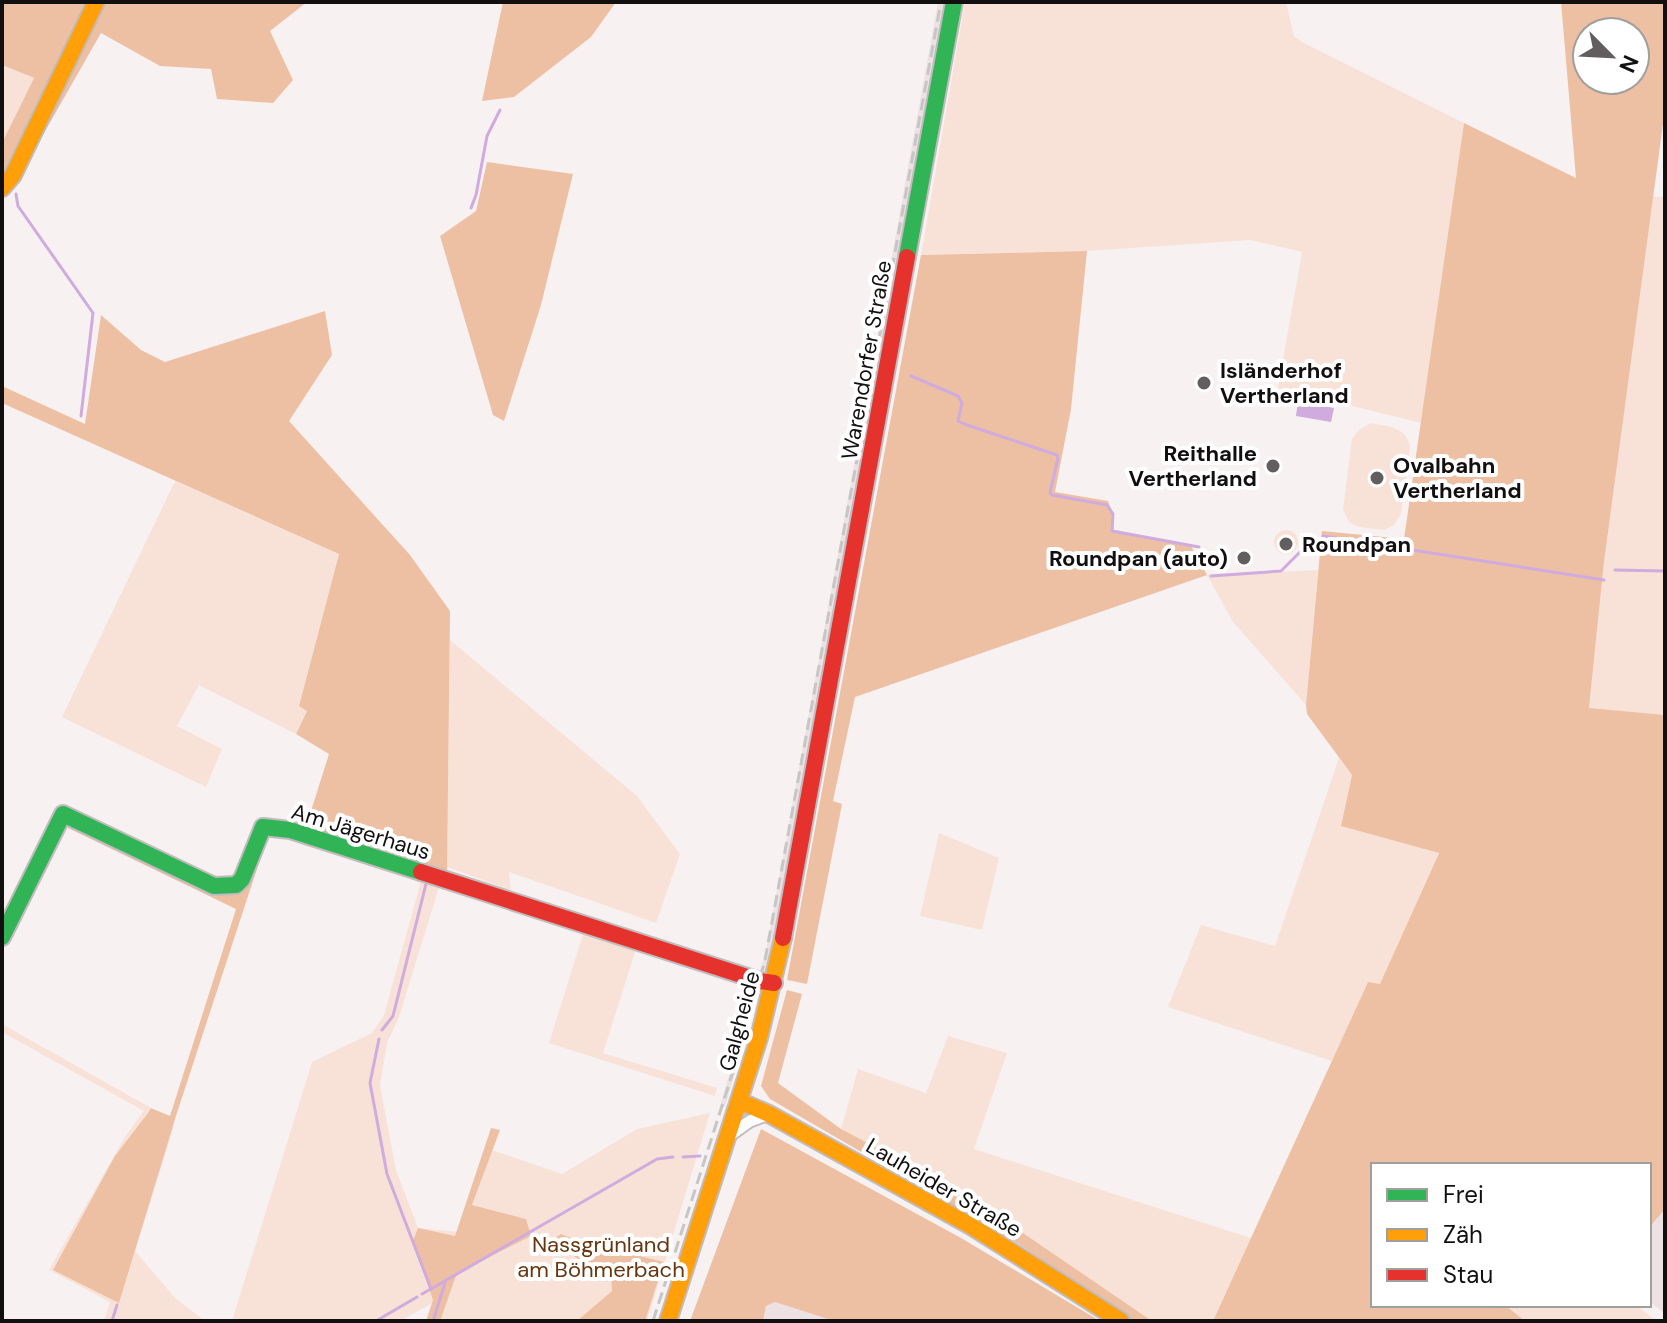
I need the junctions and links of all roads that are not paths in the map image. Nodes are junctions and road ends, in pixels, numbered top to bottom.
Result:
1 (96, 2) edge
2 (954, 2) edge
3 (2, 188) edge
4 (822, 725) joint
5 (2, 937) edge
6 (774, 983) junction
7 (739, 1101) junction
8 (769, 1114) junction
9 (728, 1136) junction
10 (668, 1321) edge
11 (1121, 1321) edge

1 - 3 street
2 - 4 street, Warendorfer Straße
4 - 6 street, Galgheide
5 - 6 street, Am Jägerhaus
6 - 7 street, Galgheide
7 - 8 street, Lauheider Straße
7 - 9 street, Galgheide
8 - 9 street
8 - 11 street, Lauheider Straße
9 - 10 street, Galgheide

